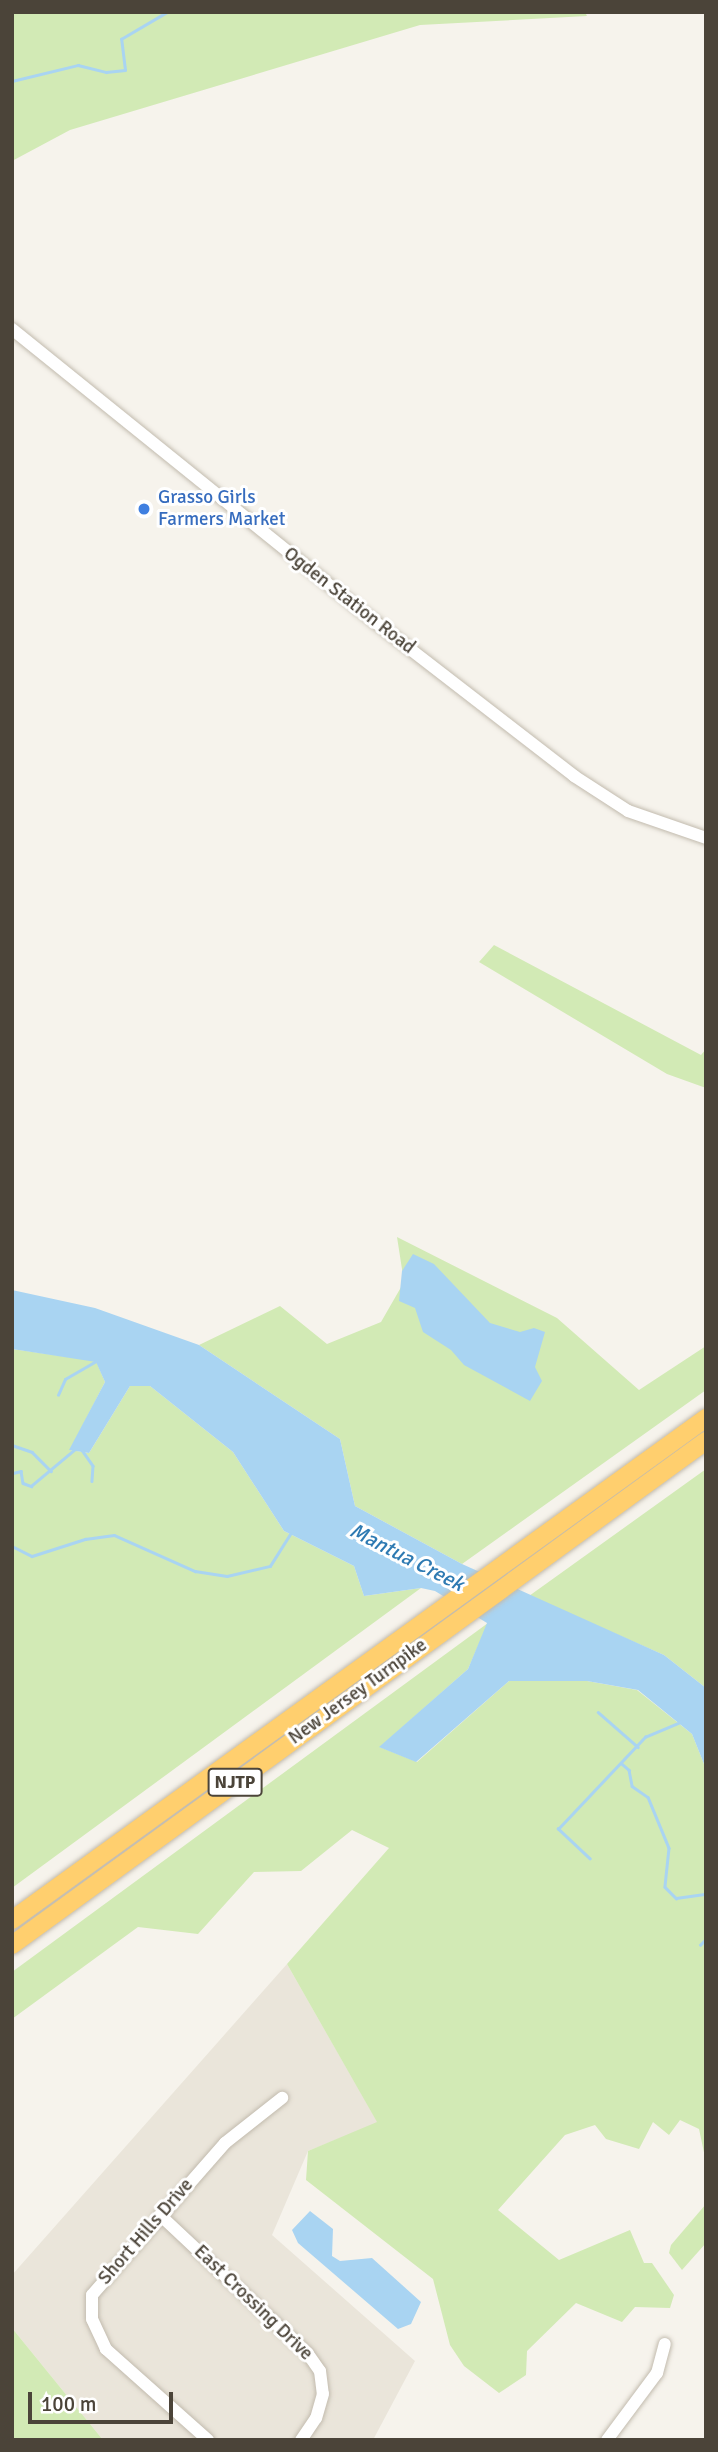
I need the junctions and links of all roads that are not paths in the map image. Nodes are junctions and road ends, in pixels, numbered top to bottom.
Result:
1 (12, 329) edge
2 (706, 838) edge
3 (706, 1418) edge
4 (706, 1441) edge
5 (12, 1920) edge
6 (12, 1945) edge
7 (282, 2098) dead end
8 (160, 2216) junction
9 (665, 2344) dead end
10 (208, 2440) edge
11 (301, 2440) edge
12 (607, 2440) edge

1 - 2 street, Ogden Station Road
3 - 5 highway, New Jersey Turnpike / NJTP
4 - 6 highway, New Jersey Turnpike / NJTP
7 - 8 street, Short Hills Drive
8 - 10 street, Short Hills Drive
8 - 11 street, East Crossing Drive
9 - 12 street

